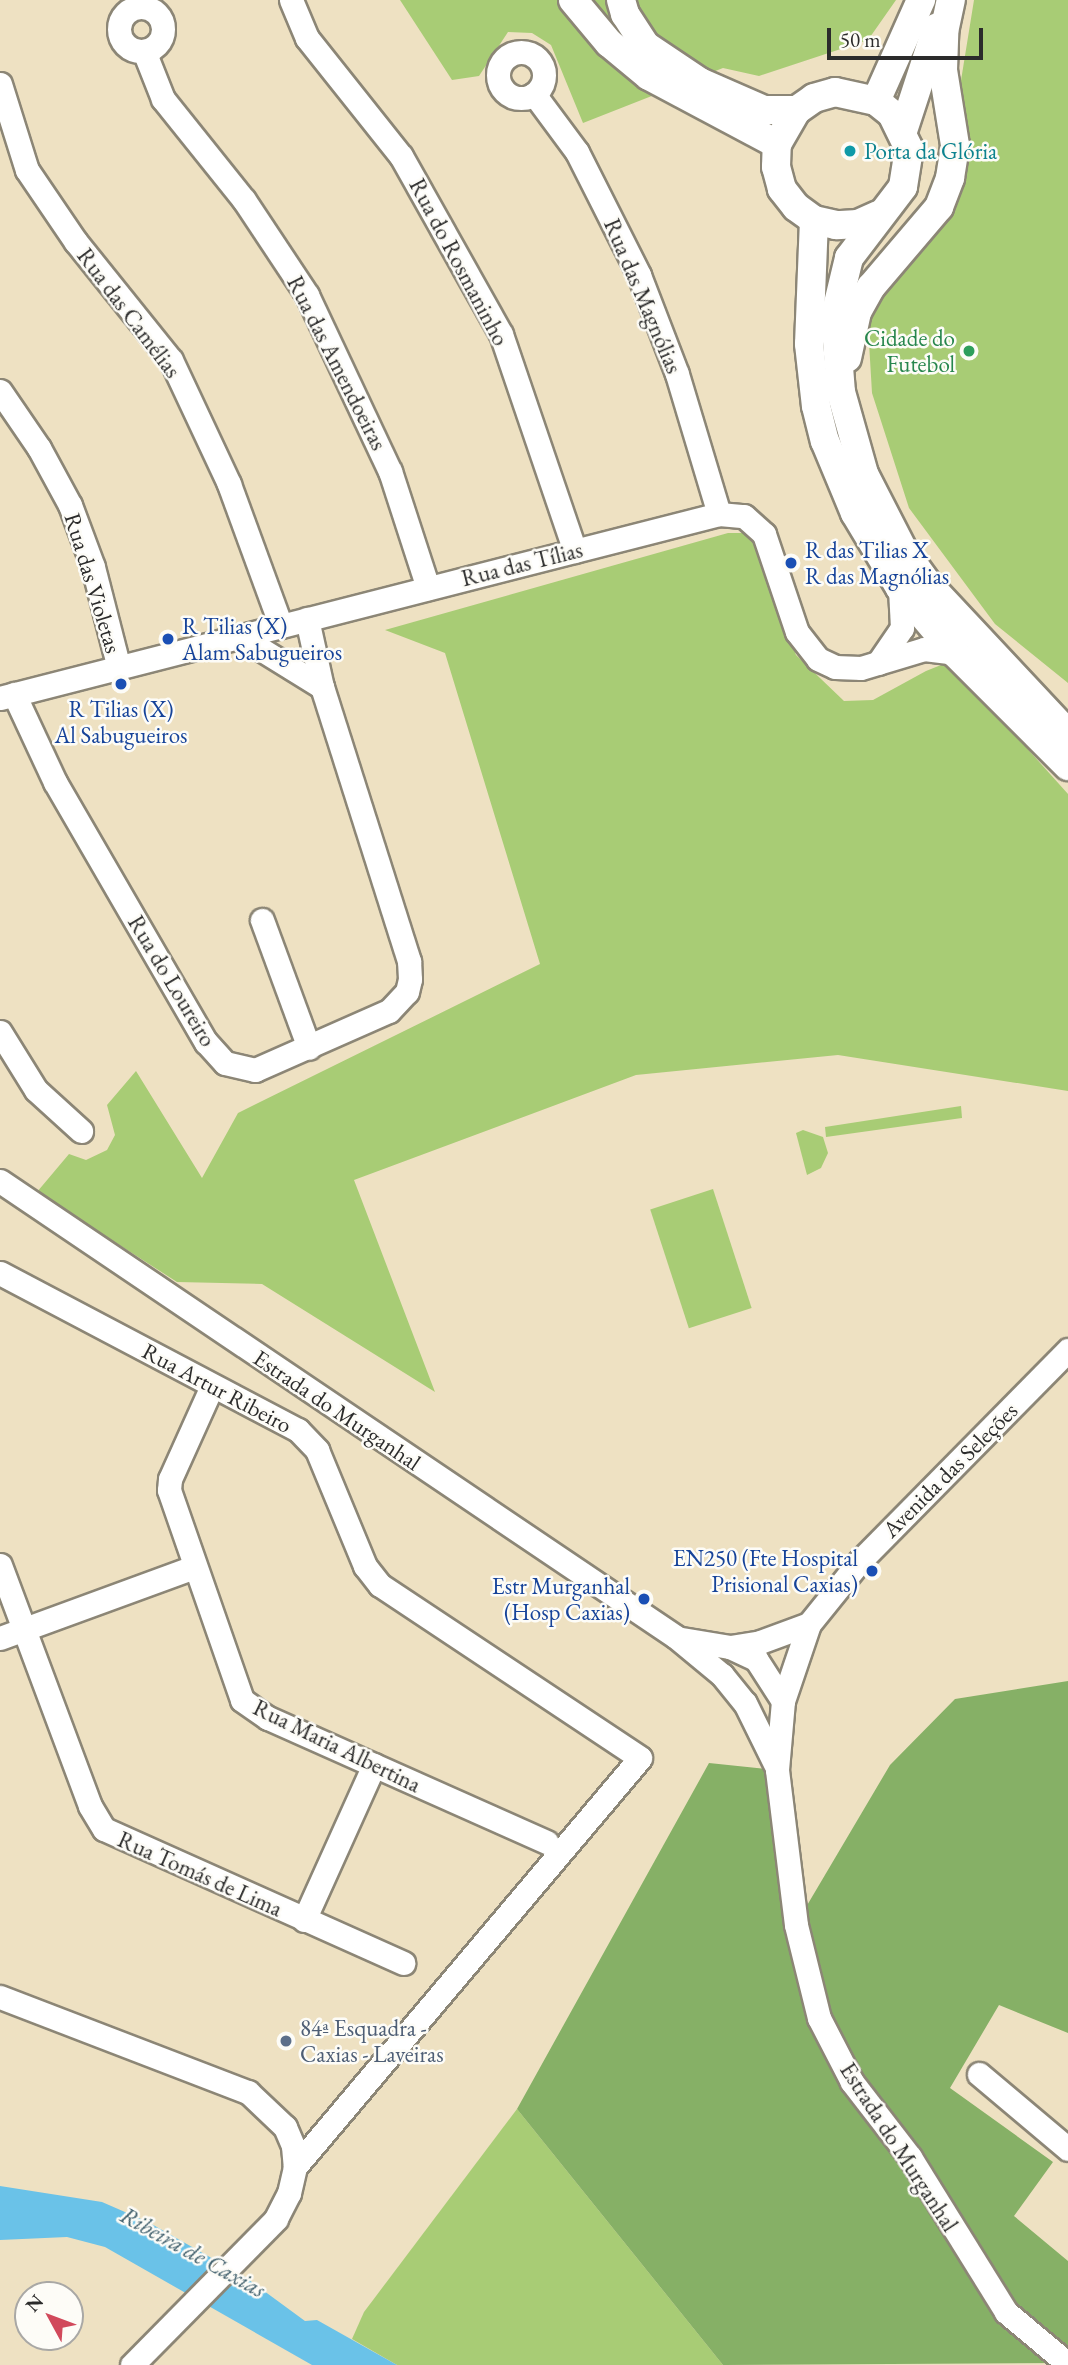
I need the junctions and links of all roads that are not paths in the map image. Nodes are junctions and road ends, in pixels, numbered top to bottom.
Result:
1 (291, 0) edge
2 (573, 0) edge
3 (621, 0) edge
4 (921, 0) edge
5 (950, 0) edge
6 (144, 51) dead end
7 (0, 84) edge
8 (534, 94) dead end
9 (876, 101) junction
10 (797, 110) junction
11 (903, 131) junction
12 (777, 144) junction
13 (878, 215) junction
14 (814, 220) junction
15 (0, 391) edge
16 (841, 392) junction
17 (719, 514) junction
18 (575, 551) junction
19 (428, 588) junction
20 (900, 588) junction
21 (307, 619) junction
22 (281, 626) junction
23 (241, 636) junction
24 (955, 653) junction
25 (878, 663) junction
26 (119, 668) junction
27 (322, 687) junction
28 (7, 696) edge
29 (1068, 734) edge
30 (1068, 766) edge
31 (262, 920) dead end
32 (0, 1031) edge
33 (309, 1048) junction
34 (81, 1131) dead end
35 (0, 1181) edge
36 (0, 1273) edge
37 (1068, 1350) edge
38 (212, 1386) junction
39 (0, 1565) edge
40 (194, 1567) junction
41 (809, 1625) junction
42 (24, 1629) junction
43 (676, 1637) junction
44 (0, 1638) edge
45 (730, 1647) junction
46 (722, 1675) junction
47 (783, 1701) junction
48 (374, 1765) junction
49 (777, 1770) junction
50 (547, 1842) dead end
51 (304, 1920) junction
52 (403, 1964) dead end
53 (0, 1997) edge
54 (979, 2074) dead end
55 (1068, 2149) edge
56 (295, 2168) junction
57 (1068, 2364) edge
58 (132, 2365) edge

1 - 18 street, Rua do Rosmaninho
2 - 12 main road
3 - 10 main road
4 - 9 main road
5 - 11 main road
5 - 16 main road
6 - 19 street, Rua das Amendoeiras
7 - 22 street, Rua das Camélias
8 - 17 street, Rua das Magnólias
9 - 10 main road
9 - 11 main road
10 - 12 main road
11 - 13 main road
12 - 14 main road
13 - 14 main road
13 - 16 main road
14 - 20 main road
15 - 26 street, Rua das Violetas
16 - 29 main road
17 - 18 street, Rua das Tílias
17 - 25 street, Rua das Tílias
18 - 19 street, Rua das Tílias
19 - 21 street, Rua das Tílias
20 - 24 main road
20 - 25 street
21 - 22 street, Rua das Tílias
21 - 27 street, Rua do Loureiro
22 - 23 street, Rua das Tílias
23 - 26 street, Rua das Tílias
23 - 27 street
24 - 25 street, Rua das Tílias
24 - 30 main road
26 - 28 street, Rua das Tílias
27 - 33 street, Rua do Loureiro
28 - 33 street, Rua do Loureiro
31 - 33 street
32 - 34 street
35 - 43 street, Estrada do Murganhal
36 - 38 street, Rua Artur Ribeiro
37 - 41 street, Avenida das Seleções
38 - 40 street, Rua Maria Albertina
38 - 56 street, Rua Artur Ribeiro
39 - 42 street, Rua Tomás de Lima
40 - 42 street
40 - 48 street, Rua Maria Albertina
41 - 45 street, Estrada do Murganhal
41 - 47 street, Estrada do Murganhal
42 - 44 street
42 - 51 street, Rua Tomás de Lima
43 - 45 street, Estrada do Murganhal
43 - 46 street, Estrada do Murganhal
45 - 47 street, Estrada do Murganhal
46 - 47 street, Estrada do Murganhal
46 - 49 street, Estrada do Murganhal
47 - 49 street, Estrada do Murganhal
48 - 50 street, Rua Maria Albertina
48 - 51 street
49 - 57 street, Estrada do Murganhal
51 - 52 street, Rua Tomás de Lima
53 - 56 street
54 - 55 street
56 - 58 street

